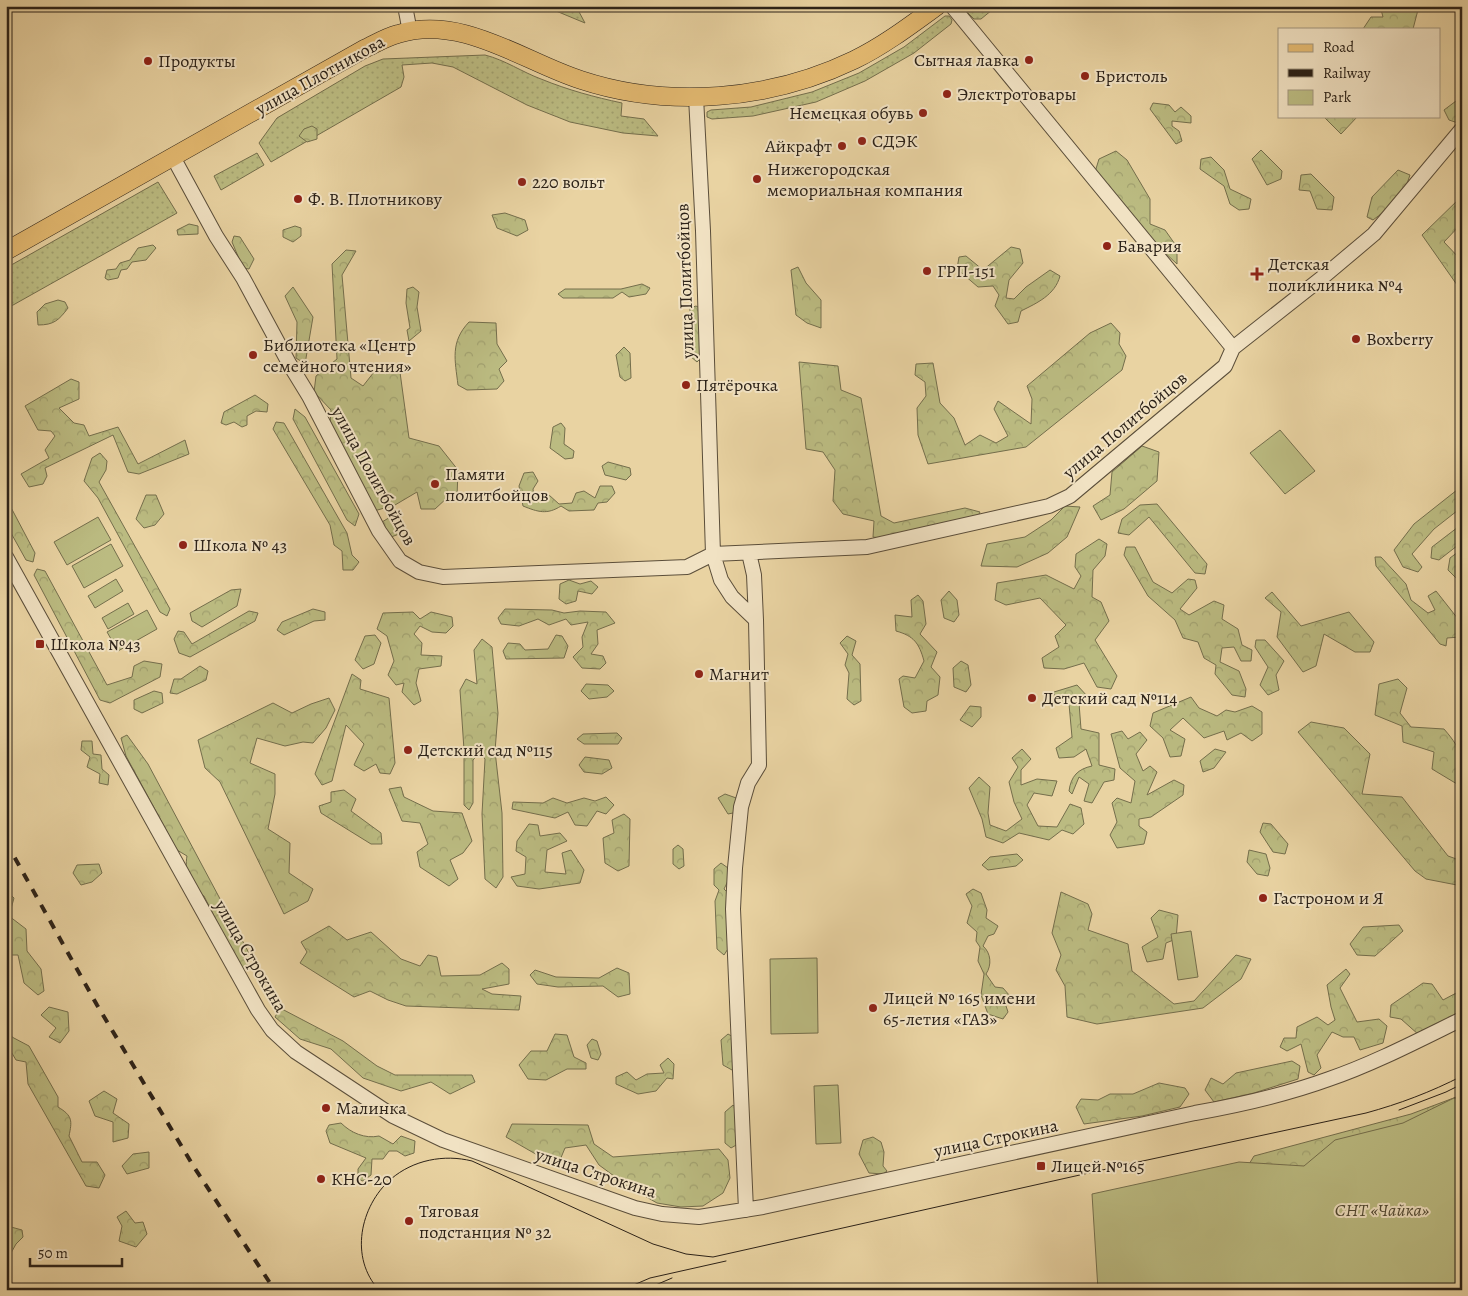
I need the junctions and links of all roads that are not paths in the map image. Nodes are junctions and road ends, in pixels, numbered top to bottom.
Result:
1 (405, 6) edge
2 (937, 6) edge
3 (952, 6) edge
4 (410, 32) junction
5 (696, 97) junction
6 (1462, 129) edge
7 (173, 157) junction
8 (6, 251) edge
9 (1233, 348) junction
10 (750, 553) junction
11 (713, 554) junction
12 (6, 557) edge
13 (756, 620) junction
14 (1462, 1019) edge
15 (746, 1210) junction

1 - 4 street
2 - 5 main road, улица Плотникова
3 - 9 street
4 - 5 main road, улица Плотникова
4 - 7 main road, улица Плотникова
5 - 11 street, улица Политбойцов
6 - 9 street, улица Политбойцов
7 - 8 main road, улица Плотникова
7 - 11 street, улица Политбойцов
9 - 10 street, улица Политбойцов
10 - 11 street, улица Политбойцов
10 - 13 street
11 - 13 street
12 - 15 street, улица Строкина
13 - 15 street
14 - 15 street, улица Строкина

